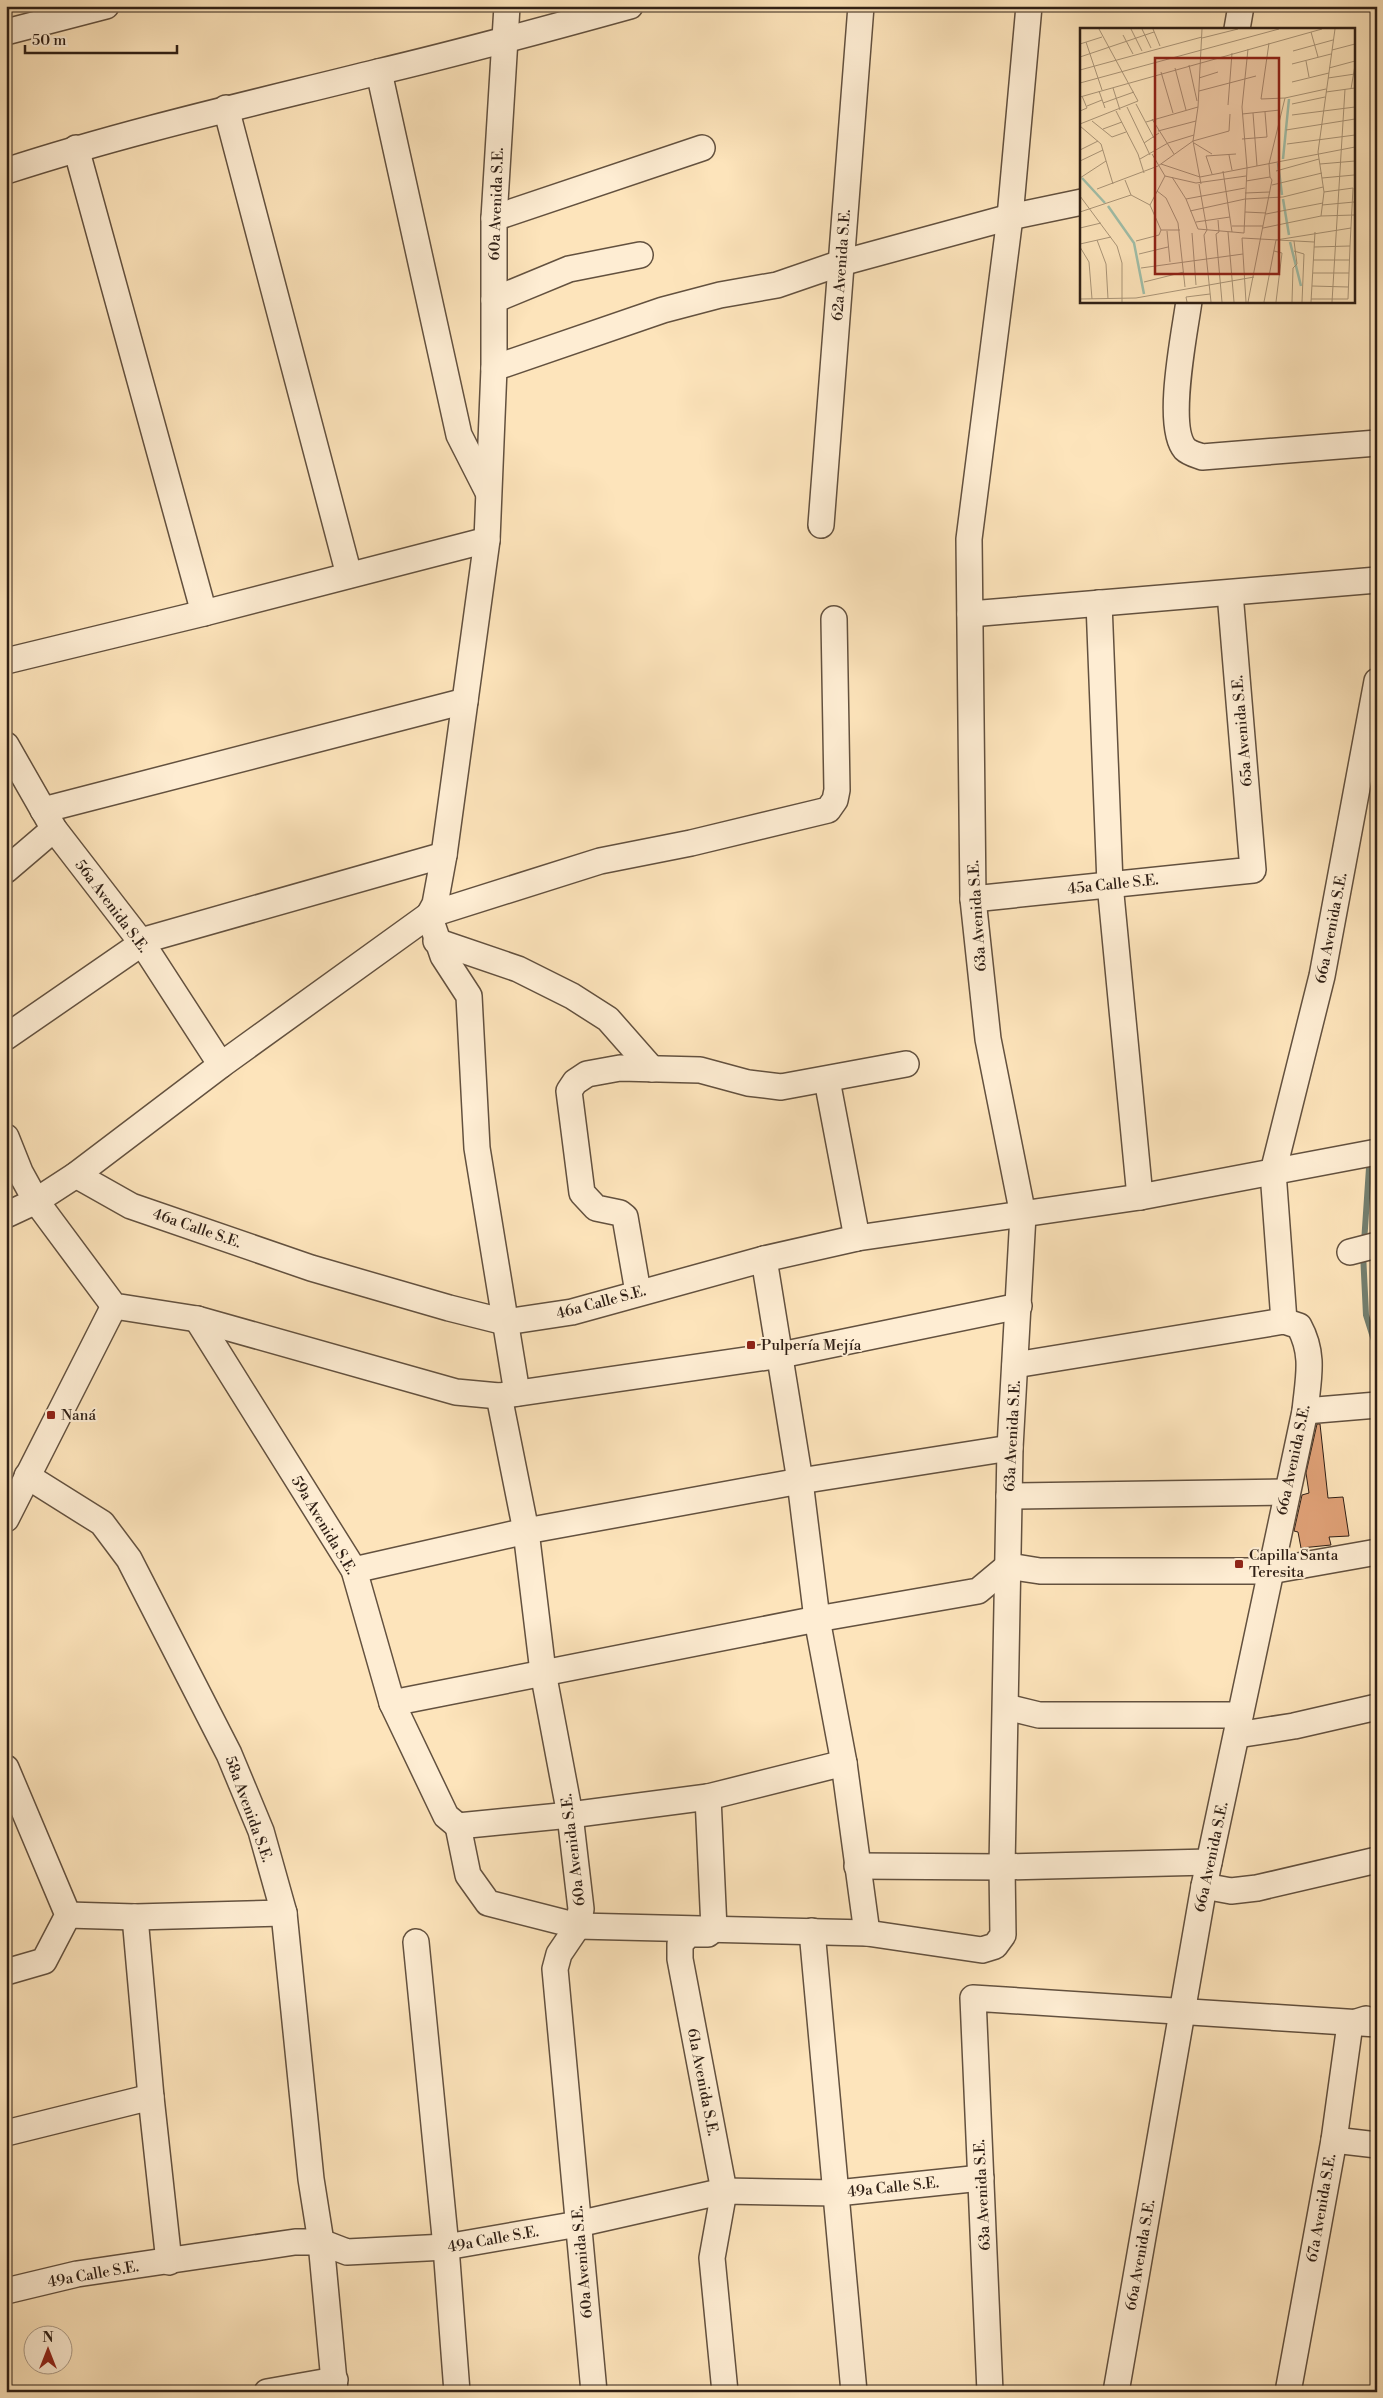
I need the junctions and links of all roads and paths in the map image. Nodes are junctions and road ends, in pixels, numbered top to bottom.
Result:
1 (106, 6) edge
2 (507, 6) edge
3 (630, 6) edge
4 (861, 6) edge
5 (1029, 6) edge
6 (1241, 6) edge
7 (1237, 28) edge
8 (6, 32) edge
9 (504, 40) junction
10 (379, 72) junction
11 (226, 108) junction
12 (76, 148) junction
13 (702, 148) dead end
14 (6, 170) edge
15 (1080, 202) edge
16 (1010, 217) junction
17 (494, 218) junction
18 (640, 255) dead end
19 (841, 263) junction
20 (494, 300) junction
21 (1189, 302) edge
22 (494, 368) junction
23 (1377, 443) edge
24 (488, 492) junction
25 (821, 524) dead end
26 (487, 540) junction
27 (350, 575) junction
28 (1377, 580) edge
29 (1230, 593) junction
30 (1099, 603) junction
31 (204, 613) junction
32 (970, 614) junction
33 (834, 619) dead end
34 (6, 661) edge
35 (1377, 680) edge
36 (465, 701) junction
37 (6, 744) edge
38 (48, 819) junction
39 (444, 855) junction
40 (6, 870) edge
41 (1253, 870) joint
42 (1110, 884) junction
43 (973, 899) junction
44 (429, 915) junction
45 (436, 941) junction
46 (142, 943) junction
47 (6, 1037) edge
48 (906, 1064) dead end
49 (221, 1065) junction
50 (652, 1068) junction
51 (826, 1080) junction
52 (6, 1137) edge
53 (1377, 1152) edge
54 (1272, 1172) junction
55 (76, 1175) junction
56 (1140, 1196) junction
57 (36, 1201) junction
58 (6, 1215) edge
59 (1023, 1215) junction
60 (857, 1238) junction
61 (1377, 1245) edge
62 (1350, 1252) dead end
63 (764, 1259) junction
64 (638, 1292) junction
65 (114, 1306) junction
66 (1019, 1306) junction
67 (197, 1319) junction
68 (505, 1322) junction
69 (1291, 1324) junction
70 (780, 1355) junction
71 (1015, 1366) junction
72 (508, 1394) junction
73 (1377, 1405) edge
74 (1305, 1411) junction
75 (1010, 1448) junction
76 (27, 1476) junction
77 (800, 1481) junction
78 (1287, 1492) junction
79 (1009, 1496) junction
80 (6, 1519) edge
81 (526, 1531) junction
82 (1377, 1552) edge
83 (1008, 1566) junction
84 (354, 1570) junction
85 (1270, 1571) junction
86 (817, 1619) junction
87 (543, 1672) junction
88 (392, 1703) junction
89 (1006, 1707) junction
90 (1377, 1707) edge
91 (1238, 1725) junction
92 (844, 1763) junction
93 (6, 1768) edge
94 (708, 1797) junction
95 (570, 1815) junction
96 (458, 1826) junction
97 (1377, 1860) edge
98 (1209, 1862) junction
99 (858, 1866) junction
100 (1002, 1867) junction
101 (1204, 1886) junction
102 (284, 1913) junction
103 (68, 1914) junction
104 (135, 1917) junction
105 (578, 1926) junction
106 (714, 1929) junction
107 (812, 1932) junction
108 (867, 1934) junction
109 (416, 1942) dead end
110 (6, 1972) edge
111 (1182, 2012) junction
112 (1377, 2016) edge
113 (1350, 2024) junction
114 (1377, 2024) edge
115 (151, 2097) junction
116 (6, 2133) edge
117 (1334, 2140) junction
118 (1377, 2145) edge
119 (981, 2178) junction
120 (724, 2191) junction
121 (837, 2193) junction
122 (578, 2224) junction
123 (322, 2242) junction
124 (446, 2247) junction
125 (169, 2262) junction
126 (6, 2291) edge
127 (335, 2386) edge
128 (267, 2392) edge
129 (457, 2392) edge
130 (594, 2392) edge
131 (725, 2392) edge
132 (854, 2392) edge
133 (990, 2392) edge
134 (1116, 2392) edge
135 (1288, 2392) edge

1 - 8 street
2 - 9 street, 60a Avenida S.E.
3 - 9 street
4 - 19 street, 62a Avenida S.E.
5 - 16 street, 63a Avenida S.E.
6 - 7 street
9 - 10 street
9 - 17 street, 60a Avenida S.E.
10 - 11 street
10 - 24 street
11 - 12 street
11 - 27 street
12 - 14 street
12 - 31 street
13 - 17 street
15 - 16 street
16 - 19 street
16 - 32 street, 63a Avenida S.E.
17 - 20 street, 60a Avenida S.E.
18 - 20 street
19 - 22 street
19 - 25 street, 62a Avenida S.E.
20 - 22 street, 60a Avenida S.E.
21 - 23 street
22 - 24 street, 60a Avenida S.E.
24 - 26 street, 60a Avenida S.E.
26 - 27 street
26 - 36 street, 60a Avenida S.E.
27 - 31 street
28 - 29 street
29 - 30 street
29 - 41 street, 65a Avenida S.E.
30 - 32 street
30 - 42 street
31 - 34 street
32 - 43 street, 63a Avenida S.E.
33 - 44 street
35 - 54 street, 66a Avenida S.E.
36 - 38 street
36 - 39 street, 60a Avenida S.E.
37 - 38 street, 56a Avenida S.E.
38 - 40 street
38 - 46 street, 56a Avenida S.E.
39 - 44 street, 60a Avenida S.E.
39 - 46 street
41 - 42 street, 45a Calle S.E.
42 - 43 street, 45a Calle S.E.
42 - 56 street
43 - 59 street, 63a Avenida S.E.
44 - 45 street, 60a Avenida S.E.
44 - 49 street
45 - 50 street
45 - 68 street, 60a Avenida S.E.
46 - 47 street
46 - 49 street, 56a Avenida S.E.
48 - 51 street
49 - 55 street
50 - 51 street
50 - 64 street
51 - 60 street
52 - 57 street
53 - 54 street, 46a Calle S.E.
54 - 56 street, 46a Calle S.E.
54 - 69 street, 66a Avenida S.E.
55 - 57 street
55 - 68 street, 46a Calle S.E.
56 - 59 street, 46a Calle S.E.
57 - 58 street
57 - 65 street
59 - 60 street, 46a Calle S.E.
59 - 66 street, 63a Avenida S.E.
60 - 63 street, 46a Calle S.E.
61 - 62 street
63 - 64 street, 46a Calle S.E.
63 - 70 street
64 - 68 street, 46a Calle S.E.
65 - 67 street
65 - 76 street
66 - 70 street
66 - 71 street, 63a Avenida S.E.
67 - 72 street
67 - 84 street, 59a Avenida S.E.
68 - 72 street, 60a Avenida S.E.
69 - 71 street
69 - 74 street, 66a Avenida S.E.
70 - 72 street
70 - 77 street
71 - 75 street, 63a Avenida S.E.
72 - 81 street, 60a Avenida S.E.
73 - 74 street
74 - 78 street, 66a Avenida S.E.
75 - 77 street
75 - 79 street, 63a Avenida S.E.
76 - 80 street
76 - 102 street, 58a Avenida S.E.
77 - 81 street
77 - 86 street
78 - 79 street
78 - 85 street, 66a Avenida S.E.
79 - 83 street, 63a Avenida S.E.
81 - 84 street
81 - 87 street, 60a Avenida S.E.
82 - 85 street
83 - 85 street
83 - 86 street
83 - 89 street, 63a Avenida S.E.
84 - 88 street, 59a Avenida S.E.
85 - 91 street, 66a Avenida S.E.
86 - 87 street
86 - 92 street
87 - 88 street
87 - 95 street, 60a Avenida S.E.
88 - 96 street, 59a Avenida S.E.
89 - 91 street
89 - 100 street, 63a Avenida S.E.
90 - 91 street
91 - 98 street, 66a Avenida S.E.
92 - 94 street
92 - 99 street
93 - 103 street
94 - 95 street
94 - 106 street
95 - 96 street
95 - 105 street, 60a Avenida S.E.
96 - 105 street
97 - 101 street
98 - 100 street
98 - 101 street, 66a Avenida S.E.
99 - 100 street
99 - 108 street
100 - 108 street, 63a Avenida S.E.
101 - 111 street, 66a Avenida S.E.
102 - 104 street
102 - 123 street, 58a Avenida S.E.
103 - 104 street
103 - 110 street
104 - 115 street
105 - 106 street
105 - 122 street, 60a Avenida S.E.
106 - 107 street, 63a Avenida S.E.
106 - 120 street, 61a Avenida S.E.
107 - 108 street, 63a Avenida S.E.
107 - 121 street
109 - 124 street
111 - 113 street
111 - 119 street, 63a Avenida S.E.
111 - 134 street, 66a Avenida S.E.
112 - 113 street
113 - 114 street
113 - 117 street, 67a Avenida S.E.
115 - 116 street
115 - 125 street
117 - 118 street
117 - 135 street, 67a Avenida S.E.
119 - 121 street, 49a Calle S.E.
119 - 133 street, 63a Avenida S.E.
120 - 121 street, 49a Calle S.E.
120 - 122 street, 49a Calle S.E.
120 - 131 street, 61a Avenida S.E.
121 - 132 street
122 - 124 street, 49a Calle S.E.
122 - 130 street, 60a Avenida S.E.
123 - 124 street, 49a Calle S.E.
123 - 125 street, 49a Calle S.E.
123 - 127 street, 58a Avenida S.E.
124 - 129 street
125 - 126 street, 49a Calle S.E.
127 - 128 street

